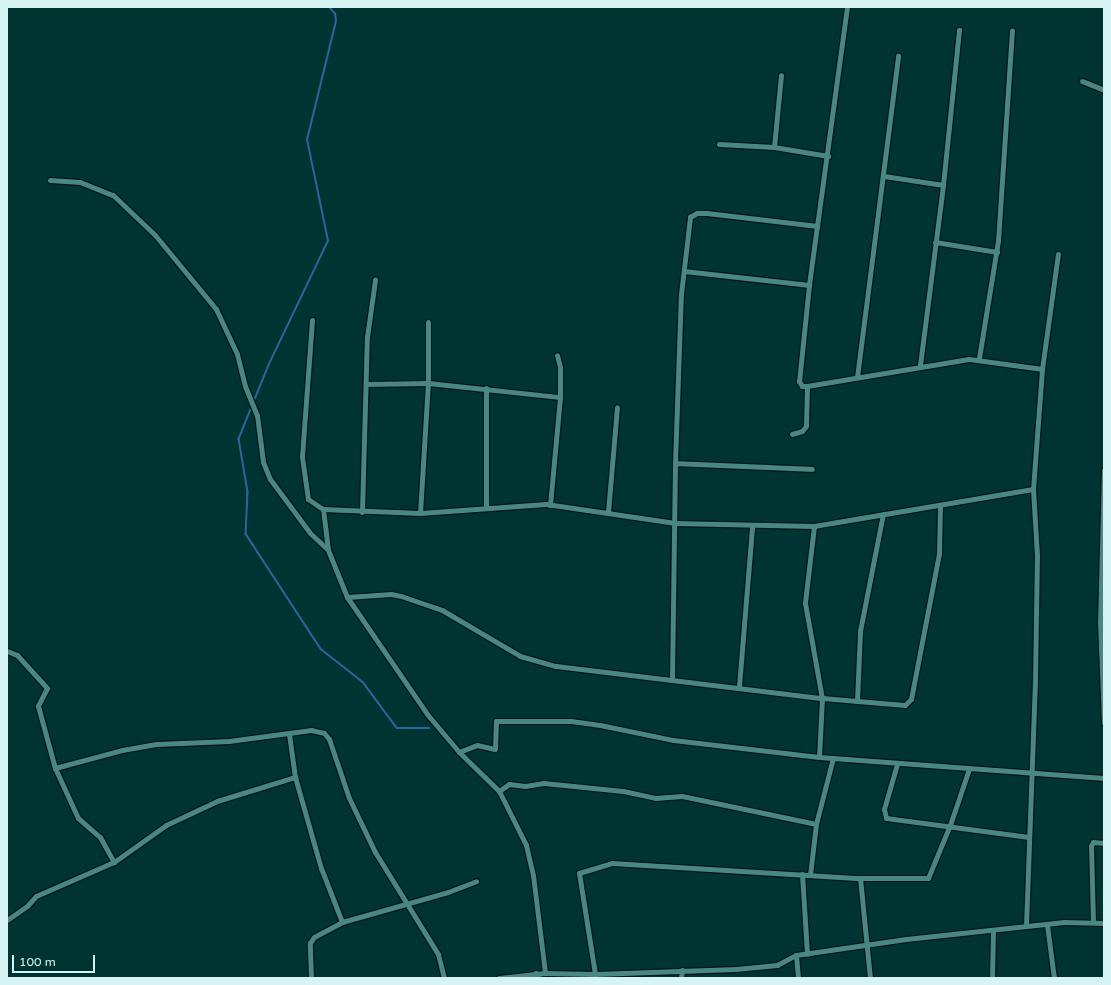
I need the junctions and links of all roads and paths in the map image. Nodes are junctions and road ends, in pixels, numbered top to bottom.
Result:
1 (847, 7) edge
2 (959, 30) dead end
3 (1012, 30) dead end
4 (898, 56) dead end
5 (781, 75) dead end
6 (1082, 81) dead end
7 (1104, 90) edge
8 (719, 144) dead end
9 (774, 147) junction
10 (828, 156) junction
11 (884, 176) junction
12 (50, 180) dead end
13 (943, 185) junction
14 (817, 226) junction
15 (935, 242) junction
16 (997, 252) junction
17 (1058, 254) dead end
18 (684, 271) junction
19 (375, 280) dead end
20 (809, 285) junction
21 (312, 320) dead end
22 (428, 322) dead end
23 (557, 355) dead end
24 (979, 358) junction
25 (920, 365) junction
26 (1042, 369) junction
27 (857, 377) junction
28 (428, 383) junction
29 (366, 384) junction
30 (807, 386) junction
31 (486, 388) junction
32 (560, 397) junction
33 (617, 408) dead end
34 (792, 434) dead end
35 (675, 463) junction
36 (812, 469) dead end
37 (1104, 470) edge
38 (1034, 489) junction
39 (1104, 491) edge
40 (550, 505) junction
41 (940, 505) junction
42 (486, 507) junction
43 (323, 508) junction
44 (362, 512) junction
45 (608, 512) junction
46 (420, 513) junction
47 (883, 514) junction
48 (674, 523) junction
49 (752, 526) junction
50 (814, 526) junction
51 (328, 550) junction
52 (347, 597) junction
53 (7, 651) edge
54 (672, 679) junction
55 (739, 686) junction
56 (822, 698) junction
57 (857, 701) junction
58 (1104, 722) edge
59 (289, 734) junction
60 (459, 752) junction
61 (819, 757) junction
62 (833, 758) junction
63 (897, 764) junction
64 (55, 768) junction
65 (969, 769) junction
66 (1031, 774) junction
67 (295, 777) junction
68 (1104, 778) edge
69 (500, 791) junction
70 (816, 824) junction
71 (950, 825) junction
72 (1030, 837) junction
73 (1104, 843) edge
74 (114, 862) junction
75 (802, 874) junction
76 (810, 874) junction
77 (860, 878) junction
78 (476, 881) dead end
79 (407, 904) junction
80 (7, 920) edge
81 (342, 922) junction
82 (1093, 922) junction
83 (1104, 923) edge
84 (1047, 925) junction
85 (1026, 926) junction
86 (993, 931) junction
87 (868, 945) junction
88 (806, 954) junction
89 (796, 955) junction
90 (682, 970) junction
91 (545, 973) junction
92 (595, 974) junction
93 (537, 976) edge
94 (311, 978) edge
95 (444, 978) edge
96 (499, 978) edge
97 (681, 978) edge
98 (798, 978) edge
99 (870, 978) edge
100 (992, 978) edge
101 (1054, 978) edge

1 - 10 street
2 - 13 street
3 - 16 street
4 - 11 street
5 - 9 street
6 - 7 street
8 - 9 street
9 - 10 street
10 - 14 street
11 - 13 street
11 - 27 street
12 - 51 street
13 - 15 street
14 - 18 street
14 - 20 street
15 - 16 street
15 - 25 street
16 - 24 street
17 - 26 street
18 - 20 street
18 - 35 street
19 - 29 street
20 - 30 street
21 - 43 street
22 - 28 street
23 - 32 street
24 - 25 street
24 - 26 street
25 - 27 street
26 - 38 street
27 - 30 street
28 - 29 street
28 - 31 street
28 - 46 street
29 - 44 street
30 - 34 street
31 - 32 street
31 - 42 street
32 - 40 street
33 - 45 street
35 - 36 street
35 - 48 street
37 - 39 street
38 - 41 street
38 - 66 street
39 - 58 street
40 - 42 street
40 - 45 street
41 - 47 street
41 - 57 street
42 - 46 street
43 - 44 street
43 - 51 street
44 - 46 street
45 - 48 street
47 - 50 street
47 - 57 street
48 - 49 street
48 - 54 street
49 - 50 street
49 - 55 street
50 - 56 street
51 - 52 street
52 - 54 street
52 - 60 street
53 - 64 street
54 - 55 street
55 - 56 street
56 - 57 street
56 - 61 street
59 - 64 street
59 - 67 street
59 - 79 street
60 - 61 street
60 - 69 street
61 - 62 street
62 - 63 street
62 - 70 street
63 - 65 street
63 - 71 street
64 - 74 street
65 - 66 street
65 - 71 street
66 - 68 street
66 - 72 street
67 - 74 street
67 - 81 street
69 - 70 street
69 - 91 street
70 - 76 street
71 - 72 street
71 - 77 street
72 - 85 street
73 - 82 street
74 - 80 street
75 - 76 street
75 - 88 street
75 - 92 street
76 - 77 street
77 - 87 street
78 - 79 street
79 - 81 street
79 - 95 street
81 - 94 street
82 - 83 street
82 - 84 street
84 - 85 street
84 - 101 street
85 - 86 street
86 - 87 street
86 - 100 street
87 - 88 street
87 - 99 street
88 - 89 street
89 - 90 street
89 - 98 street
90 - 92 street
90 - 97 street
91 - 92 street
91 - 93 street
93 - 96 street

